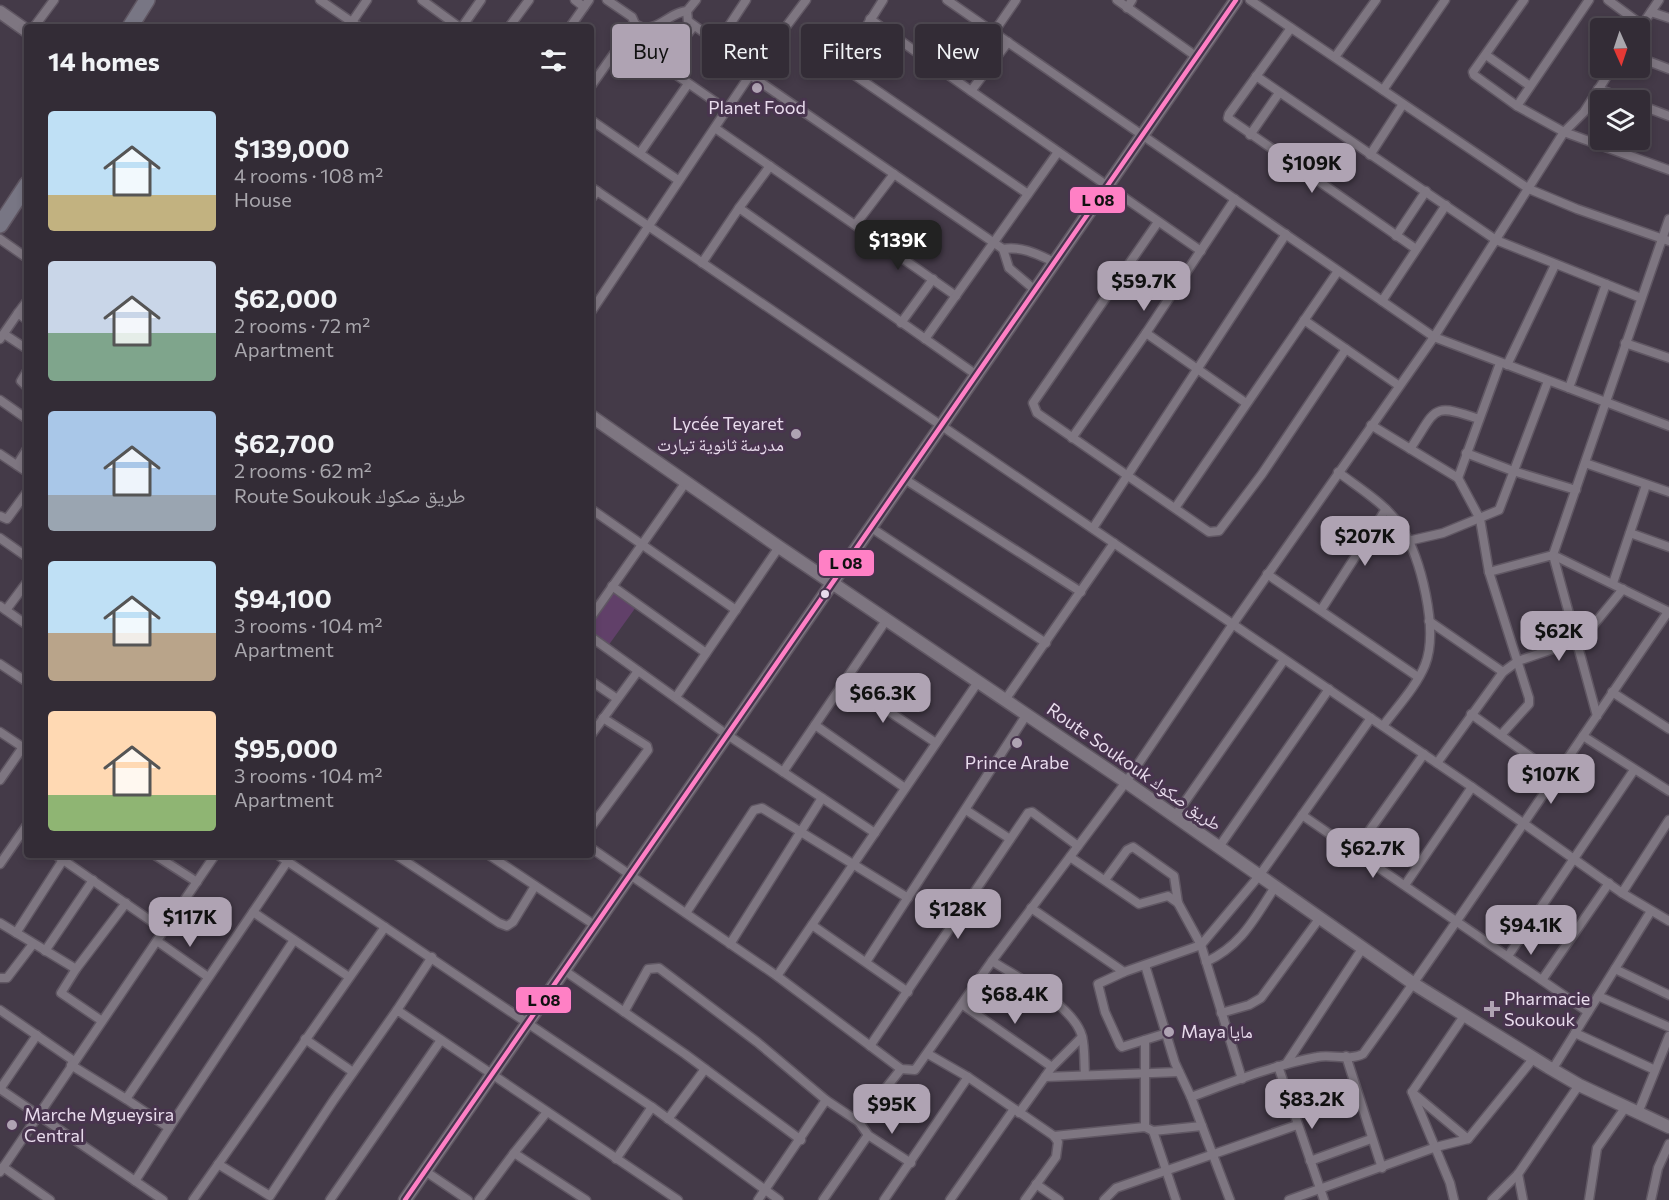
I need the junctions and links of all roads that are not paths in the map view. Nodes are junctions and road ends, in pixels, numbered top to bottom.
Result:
1 (54, 0) edge
2 (147, 0) edge
3 (320, 0) edge
4 (367, 0) edge
5 (481, 0) edge
6 (529, 0) edge
7 (575, 0) edge
8 (607, 0) edge
9 (746, 0) edge
10 (806, 0) edge
11 (883, 0) edge
12 (947, 0) edge
13 (1016, 0) edge
14 (1117, 0) edge
15 (1236, 0) edge
16 (1250, 0) edge
17 (1444, 0) edge
18 (1524, 0) edge
19 (1589, 0) edge
20 (1608, 0) edge
21 (1659, 0) edge
22 (694, 1) edge
23 (1373, 1) edge
24 (427, 2) edge
25 (586, 3) edge
26 (1130, 4) edge
27 (687, 11) junction
28 (0, 12) edge
29 (1651, 12) junction
30 (1630, 18) edge
31 (1647, 18) edge
32 (1669, 18) edge
33 (870, 19) junction
34 (36, 24) edge
35 (132, 24) edge
36 (354, 24) edge
37 (355, 24) edge
38 (457, 24) edge
39 (463, 24) edge
40 (511, 24) edge
41 (572, 24) edge
42 (635, 24) edge
43 (658, 24) edge
44 (788, 24) edge
45 (982, 24) edge
46 (1000, 24) edge
47 (694, 26) junction
48 (1291, 28) junction
49 (24, 29) edge
50 (690, 31) edge
51 (1001, 37) edge
52 (1008, 42) junction
53 (1486, 55) junction
54 (612, 56) edge
55 (1197, 57) junction
56 (1335, 57) junction
57 (1650, 62) edge
58 (1669, 69) edge
59 (1256, 76) junction
60 (680, 78) edge
61 (748, 78) edge
62 (754, 78) edge
63 (1605, 78) edge
64 (594, 82) edge
65 (688, 84) junction
66 (1530, 86) junction
67 (1598, 89) joint
68 (1383, 90) junction
69 (971, 91) junction
70 (1279, 93) junction
71 (1403, 104) junction
72 (1516, 106) junction
73 (1650, 109) edge
74 (727, 110) junction
75 (1669, 116) edge
76 (594, 122) edge
77 (715, 128) junction
78 (1564, 132) junction
79 (1250, 135) junction
80 (1143, 137) junction
81 (1058, 152) junction
82 (640, 153) junction
83 (1370, 155) junction
84 (770, 166) junction
85 (1669, 170) edge
86 (894, 174) junction
87 (678, 180) junction
88 (1108, 185) junction
89 (24, 189) edge
90 (594, 189) edge
91 (1529, 189) junction
92 (1426, 192) junction
93 (1028, 194) junction
94 (1235, 199) junction
95 (1446, 205) junction
96 (739, 208) junction
97 (1669, 219) edge
98 (1158, 222) junction
99 (0, 225) edge
100 (855, 225) junction
101 (648, 227) junction
102 (1286, 234) junction
103 (1396, 236) junction
104 (0, 239) edge
105 (1496, 240) junction
106 (1665, 240) edge
107 (994, 243) junction
108 (1003, 249) junction
109 (1416, 249) junction
110 (1201, 251) junction
111 (24, 256) edge
112 (1054, 261) junction
113 (702, 263) junction
114 (1555, 265) junction
115 (1338, 271) junction
116 (933, 279) junction
117 (1606, 284) junction
118 (1035, 290) junction
119 (956, 296) junction
120 (1641, 298) junction
121 (1382, 301) junction
122 (24, 305) edge
123 (594, 308) edge
124 (18, 313) junction
125 (24, 318) edge
126 (1304, 320) junction
127 (901, 323) junction
128 (1146, 333) junction
129 (2, 336) edge
130 (1434, 337) junction
131 (925, 339) junction
132 (1625, 343) junction
133 (24, 347) edge
134 (1346, 349) junction
135 (1669, 358) edge
136 (1503, 364) junction
137 (1198, 368) junction
138 (978, 376) junction
139 (1548, 381) junction
140 (1398, 385) junction
141 (1569, 388) junction
142 (0, 400) edge
143 (1246, 403) junction
144 (1604, 403) junction
145 (24, 417) edge
146 (1479, 419) junction
147 (594, 420) edge
148 (942, 424) junction
149 (1371, 425) junction
150 (1669, 426) edge
151 (1072, 438) junction
152 (1410, 449) junction
153 (1466, 453) junction
154 (0, 454) edge
155 (24, 454) edge
156 (1585, 463) junction
157 (16, 465) junction
158 (24, 470) edge
159 (1513, 471) junction
160 (1338, 472) junction
161 (1127, 476) junction
162 (903, 478) junction
163 (1458, 478) junction
164 (686, 482) junction
165 (1646, 485) junction
166 (1576, 490) junction
167 (1669, 492) edge
168 (24, 496) edge
169 (1175, 508) junction
170 (1386, 509) junction
171 (594, 514) edge
172 (0, 516) edge
173 (1480, 519) junction
174 (870, 527) junction
175 (1093, 528) junction
176 (1630, 533) junction
177 (0, 538) edge
178 (1408, 541) junction
179 (1114, 543) junction
180 (643, 544) junction
181 (779, 547) junction
182 (1669, 547) edge
183 (24, 555) edge
184 (1553, 555) junction
185 (1490, 572) junction
186 (1267, 574) junction
187 (832, 581) junction
188 (1613, 583) junction
189 (24, 585) edge
190 (612, 586) junction
191 (1623, 589) junction
192 (1081, 592) junction
193 (3, 608) edge
194 (736, 610) junction
195 (1321, 610) junction
196 (1669, 612) edge
197 (594, 613) edge
198 (887, 619) junction
199 (1429, 621) junction
200 (24, 623) edge
201 (1233, 624) junction
202 (594, 639) edge
203 (1576, 642) junction
204 (1046, 644) junction
205 (706, 653) junction
206 (1284, 660) junction
207 (1518, 661) junction
208 (0, 664) edge
209 (638, 671) junction
210 (1503, 672) junction
211 (1418, 677) junction
212 (24, 680) edge
213 (845, 682) junction
214 (978, 682) junction
215 (594, 683) edge
216 (1329, 689) junction
217 (1612, 692) junction
218 (676, 697) junction
219 (616, 698) junction
220 (1005, 700) junction
221 (1027, 714) junction
222 (1471, 714) junction
223 (1597, 716) junction
224 (603, 718) junction
225 (1371, 718) junction
226 (815, 725) junction
227 (1668, 725) edge
228 (1383, 726) junction
229 (594, 731) edge
230 (0, 732) edge
231 (726, 735) junction
232 (1501, 735) junction
233 (1583, 736) junction
234 (936, 743) junction
235 (24, 748) edge
236 (24, 750) edge
237 (1424, 754) junction
238 (1437, 763) junction
239 (1634, 770) junction
240 (783, 772) junction
241 (1556, 774) junction
242 (0, 780) edge
243 (1126, 782) junction
244 (1668, 786) edge
245 (1472, 787) junction
246 (905, 788) junction
247 (822, 798) junction
248 (966, 810) junction
249 (1302, 815) junction
250 (1175, 816) junction
251 (1669, 820) edge
252 (1523, 822) junction
253 (594, 823) edge
254 (24, 832) edge
255 (802, 832) junction
256 (875, 833) junction
257 (1010, 839) junction
258 (1078, 846) junction
259 (1219, 848) junction
260 (594, 850) edge
261 (1355, 851) junction
262 (1070, 857) junction
263 (60, 858) edge
264 (160, 858) edge
265 (213, 858) edge
266 (282, 858) edge
267 (401, 858) edge
268 (493, 858) edge
269 (1574, 859) junction
270 (287, 862) junction
271 (0, 864) edge
272 (854, 864) junction
273 (1259, 876) junction
274 (630, 877) junction
275 (93, 880) junction
276 (1105, 880) junction
277 (196, 882) junction
278 (1609, 883) junction
279 (1405, 885) junction
280 (535, 886) junction
281 (1275, 887) junction
282 (1622, 893) junction
283 (908, 897) junction
284 (126, 903) junction
285 (1178, 903) junction
286 (1031, 908) junction
287 (1651, 911) junction
288 (253, 912) junction
289 (686, 913) junction
290 (1319, 919) junction
291 (1669, 921) edge
292 (0, 923) edge
293 (1458, 923) junction
294 (812, 925) junction
295 (596, 926) junction
296 (385, 927) junction
297 (164, 930) junction
298 (16, 933) junction
299 (294, 940) junction
300 (157, 941) junction
301 (33, 944) junction
302 (730, 944) junction
303 (1201, 945) junction
304 (1362, 949) junction
305 (45, 951) junction
306 (1508, 956) junction
307 (432, 957) junction
308 (992, 961) junction
309 (866, 962) junction
310 (1206, 962) junction
311 (1145, 965) junction
312 (76, 969) junction
313 (1615, 969) junction
314 (565, 971) junction
315 (1124, 972) junction
316 (777, 976) junction
317 (208, 977) junction
318 (349, 977) junction
319 (0, 978) edge
320 (1542, 980) junction
321 (1414, 984) junction
322 (908, 992) junction
323 (1669, 995) edge
324 (1598, 996) junction
325 (963, 1005) junction
326 (397, 1010) junction
327 (624, 1012) junction
328 (1588, 1012) junction
329 (1221, 1013) junction
330 (2, 1014) edge
331 (1464, 1016) junction
332 (102, 1020) junction
333 (528, 1022) junction
334 (1669, 1027) edge
335 (1167, 1033) junction
336 (1575, 1033) junction
337 (37, 1035) junction
338 (1669, 1036) edge
339 (1082, 1037) junction
340 (305, 1039) junction
341 (441, 1040) junction
342 (1145, 1040) junction
343 (870, 1046) junction
344 (928, 1054) junction
345 (1666, 1055) edge
346 (1346, 1056) junction
347 (1533, 1059) junction
348 (72, 1063) junction
349 (1282, 1065) junction
350 (1052, 1067) junction
351 (705, 1069) junction
352 (901, 1069) junction
353 (1552, 1070) junction
354 (1655, 1070) junction
355 (353, 1071) junction
356 (1144, 1072) junction
357 (1179, 1072) junction
358 (492, 1074) junction
359 (1085, 1074) junction
360 (968, 1077) junction
361 (1045, 1077) junction
362 (1242, 1079) junction
363 (1579, 1085) junction
364 (0, 1089) edge
365 (1412, 1092) junction
366 (1191, 1097) junction
367 (126, 1099) junction
368 (825, 1100) junction
369 (652, 1107) junction
370 (1625, 1108) junction
371 (1017, 1111) junction
372 (547, 1112) junction
373 (1638, 1113) junction
374 (39, 1116) junction
375 (668, 1119) junction
376 (859, 1122) junction
377 (1297, 1125) junction
378 (1202, 1126) junction
379 (1669, 1127) edge
380 (169, 1128) junction
381 (1149, 1129) junction
382 (868, 1135) junction
383 (1054, 1136) junction
384 (1468, 1138) junction
385 (1371, 1139) junction
386 (801, 1140) junction
387 (1669, 1144) edge
388 (1436, 1147) junction
389 (514, 1153) junction
390 (1213, 1155) junction
391 (616, 1159) junction
392 (1310, 1161) junction
393 (911, 1162) junction
394 (218, 1164) junction
395 (3, 1165) edge
396 (1382, 1168) junction
397 (425, 1171) junction
398 (1166, 1171) junction
399 (1518, 1174) junction
400 (135, 1181) junction
401 (1036, 1184) junction
402 (1320, 1188) junction
403 (766, 1190) junction
404 (273, 1198) edge
405 (50, 1200) edge
406 (163, 1200) edge
407 (193, 1200) edge
408 (330, 1200) edge
409 (405, 1200) edge
410 (468, 1200) edge
411 (479, 1200) edge
412 (586, 1200) edge
413 (678, 1200) edge
414 (758, 1200) edge
415 (779, 1200) edge
416 (823, 1200) edge
417 (884, 1200) edge
418 (950, 1200) edge
419 (1025, 1200) edge
420 (1059, 1200) edge
421 (1104, 1200) edge
422 (1176, 1200) edge
423 (1230, 1200) edge
424 (1289, 1200) edge
425 (1324, 1200) edge
426 (1454, 1200) edge
427 (1492, 1200) edge
428 (1523, 1200) edge
429 (1589, 1200) edge
430 (1651, 1200) edge

1 - 34 street
2 - 35 highway
3 - 36 street
4 - 37 street
5 - 39 street
6 - 40 street
7 - 25 street
8 - 42 street
9 - 47 street
10 - 44 street
11 - 33 street
12 - 45 street
13 - 46 street
14 - 26 street
15 - 55 street
16 - 48 street
17 - 68 street
18 - 53 street
19 - 66 street
20 - 30 street
21 - 29 street
22 - 27 street
23 - 56 street
24 - 38 street
25 - 41 street
26 - 55 street
27 - 43 street
27 - 47 street
28 - 49 street
29 - 31 street
29 - 32 street
33 - 69 street
33 - 93 street
47 - 50 street
48 - 56 street
48 - 59 street
51 - 52 street
52 - 69 street
52 - 80 street
53 - 66 street
53 - 72 street
54 - 64 street
55 - 80 street
56 - 68 street
57 - 58 street
59 - 70 street
59 - 79 street
60 - 65 street
61 - 74 street
62 - 86 street
63 - 67 street
65 - 74 street
65 - 82 street
66 - 72 street
67 - 78 street
68 - 71 street
69 - 81 street
70 - 79 street
70 - 83 street
71 - 83 street
71 - 91 street
72 - 78 street
73 - 75 street
74 - 77 street
76 - 82 street
77 - 84 street
77 - 87 street
78 - 85 street
78 - 91 street
79 - 103 street
80 - 88 street
80 - 94 street
81 - 88 street
81 - 93 street
82 - 87 street
83 - 92 street
84 - 96 street
84 - 100 street
86 - 100 street
86 - 107 street
87 - 101 street
88 - 98 street
88 - 112 street
89 - 99 highway
90 - 101 street
91 - 105 street
91 - 106 street
92 - 95 street
92 - 103 street
93 - 107 street
94 - 102 street
94 - 110 street
95 - 105 street
95 - 109 street
96 - 113 street
96 - 127 street
97 - 106 street
98 - 110 street
98 - 151 street
100 - 116 street
101 - 113 street
101 - 123 street
102 - 115 street
102 - 137 street
103 - 109 street
104 - 111 street
105 - 114 street
105 - 130 street
106 - 120 street
107 - 108 street
107 - 119 street
108 - 112 street
108 - 118 street
109 - 121 street
110 - 128 street
112 - 118 street
113 - 148 street
114 - 117 street
114 - 136 street
115 - 121 street
115 - 126 street
116 - 119 street
116 - 127 street
117 - 120 street
117 - 141 street
118 - 138 street
119 - 131 street
120 - 132 street
121 - 130 street
122 - 124 street
124 - 125 street
124 - 129 street
126 - 134 street
126 - 143 street
127 - 131 street
128 - 137 street
128 - 151 street
129 - 133 street
130 - 136 street
130 - 140 street
131 - 138 street
132 - 135 street
132 - 144 street
134 - 140 street
134 - 169 street
136 - 139 street
136 - 146 street
137 - 143 street
137 - 161 street
138 - 148 street
139 - 141 street
139 - 159 street
140 - 149 street
141 - 144 street
142 - 145 street
143 - 169 street
144 - 150 street
144 - 156 street
146 - 152 street
146 - 153 street
147 - 164 street, Route Soukouk طريق صكوك
148 - 162 street
148 - 175 street
149 - 152 street
149 - 160 street
151 - 161 street
152 - 163 street
153 - 159 street
153 - 163 street
154 - 157 street
155 - 157 street
156 - 165 street
156 - 166 street
157 - 158 street
159 - 166 street
159 - 173 street
160 - 170 street
160 - 186 street
161 - 169 street
161 - 175 street
162 - 174 street
162 - 192 street
163 - 173 street
164 - 180 street
164 - 181 street, Route Soukouk طريق صكوك
165 - 167 street
165 - 176 street
166 - 184 street
168 - 172 street
170 - 178 street
170 - 195 street
171 - 180 street
173 - 178 street
173 - 185 street
174 - 187 street
174 - 204 street
175 - 179 street
176 - 182 street
176 - 188 street
177 - 183 street
178 - 199 street
179 - 192 street
179 - 201 street
180 - 190 street
180 - 194 street
181 - 187 street, Route Soukouk طريق صكوك
181 - 194 street
184 - 185 street
184 - 188 street
184 - 203 street
185 - 207 street
186 - 195 street
186 - 201 street
187 - 198 street, Route Soukouk طريق صكوك
187 - 231 street
188 - 191 street
189 - 193 street
190 - 197 street
190 - 205 street
191 - 196 street
191 - 203 street
192 - 204 street
193 - 200 street
194 - 205 street
195 - 211 street
196 - 217 street
198 - 213 street
198 - 214 street, Route Soukouk طريق صكوك
199 - 210 street
199 - 211 street
201 - 206 street
201 - 243 street
202 - 209 street
203 - 207 street
203 - 223 street
204 - 220 street
205 - 218 street
206 - 216 street
206 - 250 street
207 - 210 street
207 - 232 street
208 - 212 street
209 - 218 street
209 - 219 street
210 - 222 street
211 - 228 street
213 - 226 street
213 - 234 street
214 - 220 street, Route Soukouk طريق صكوك
214 - 234 street
215 - 219 street
216 - 225 street
216 - 259 street
217 - 223 street
217 - 227 street
218 - 231 street
219 - 224 street
220 - 221 street, Route Soukouk طريق صكوك
221 - 243 street, Route Soukouk طريق صكوك
221 - 248 street
222 - 232 street
222 - 238 street
223 - 233 street
224 - 229 street
224 - 253 street
225 - 228 street
225 - 249 street
226 - 240 street
226 - 246 street
228 - 237 street
230 - 235 street
231 - 240 street
231 - 274 street
232 - 241 street
233 - 239 street
233 - 241 street
234 - 246 street
236 - 242 street
237 - 238 street
237 - 261 street
238 - 245 street
239 - 244 street
239 - 269 street
240 - 247 street
241 - 252 street
243 - 250 street, Route Soukouk طريق صكوك
243 - 258 street
245 - 252 street
245 - 279 street
246 - 256 street
247 - 255 street
247 - 256 street
248 - 257 street
248 - 283 street
249 - 261 street
249 - 273 street
250 - 259 street, Route Soukouk طريق صكوك
251 - 282 street
252 - 269 street
252 - 293 street
254 - 271 street
255 - 272 street
255 - 289 street
255 - 302 street
256 - 272 street
257 - 258 street
257 - 322 street
258 - 262 street
259 - 273 street, Route Soukouk طريق صكوك
260 - 274 street
261 - 279 street
262 - 276 street
262 - 286 street
263 - 275 street
263 - 298 street
264 - 277 street
265 - 277 street
266 - 270 street
267 - 280 street
268 - 280 street
269 - 278 street
269 - 306 street
270 - 288 street
270 - 296 street
272 - 283 street
272 - 294 street
273 - 281 street, Route Soukouk طريق صكوك
273 - 303 street
274 - 289 street
274 - 295 street
275 - 284 street
275 - 305 street
276 - 285 street
276 - 285 street
277 - 297 street
278 - 282 street
278 - 320 street
279 - 293 street
280 - 295 street
281 - 290 street, Route Soukouk طريق صكوك
281 - 310 street
282 - 287 street
283 - 309 street
284 - 297 street
284 - 312 street
285 - 303 street
286 - 308 street
286 - 315 street
287 - 291 street
287 - 313 street
288 - 299 street
288 - 317 street
289 - 302 street
290 - 304 street, Route Soukouk طريق صكوك
290 - 329 street
292 - 298 street
293 - 306 street
293 - 321 street
294 - 309 street
294 - 316 street
295 - 314 street
296 - 307 street
296 - 318 street
297 - 300 street
298 - 301 street
299 - 318 street
299 - 380 street
300 - 317 street
300 - 332 street
301 - 305 street
301 - 319 street
302 - 316 street
303 - 310 street
303 - 311 street
304 - 321 street, Route Soukouk طريق صكوك
304 - 349 street
305 - 312 street
306 - 320 street
307 - 326 street
307 - 333 street
308 - 325 street
308 - 339 street
309 - 322 street
310 - 329 street
311 - 315 street
311 - 335 street
312 - 332 street
313 - 323 street
313 - 324 street
314 - 327 street
314 - 333 street
315 - 342 street
316 - 343 street
317 - 367 street
318 - 340 street
320 - 328 street
321 - 331 street, Route Soukouk طريق صكوك
321 - 346 street
322 - 343 street
324 - 328 street
324 - 334 street
325 - 344 street
325 - 350 street
326 - 341 street
326 - 355 street
327 - 351 street
327 - 368 street
328 - 336 street
329 - 362 street
330 - 337 street
331 - 347 street, Route Soukouk طريق صكوك
331 - 365 street
332 - 348 street
333 - 358 street
333 - 369 street
335 - 342 street
335 - 357 street
336 - 353 street
336 - 354 street
337 - 348 street
337 - 364 street
338 - 345 street
339 - 350 street
339 - 359 street
340 - 355 street
340 - 394 street
341 - 358 street
341 - 408 street
342 - 356 street
343 - 352 street
344 - 352 street
344 - 360 street
345 - 354 street
346 - 349 street
346 - 385 street
347 - 353 street, Route Soukouk طريق صكوك
347 - 384 street
348 - 367 street
348 - 374 street
349 - 362 street
349 - 377 street
350 - 361 street
351 - 375 street
351 - 386 street
352 - 376 street
353 - 363 street, Route Soukouk طريق صكوك
354 - 373 street
355 - 404 street
356 - 357 street
356 - 359 street
356 - 381 street
357 - 366 street
358 - 372 street
358 - 397 street
359 - 361 street
360 - 371 street
360 - 393 street
361 - 371 street
362 - 366 street
363 - 370 street, Route Soukouk طريق صكوك
363 - 399 street
364 - 374 street
365 - 384 street
365 - 388 street
366 - 378 street
367 - 380 street
368 - 376 street
368 - 386 street
369 - 375 street
369 - 391 street
370 - 373 street, Route Soukouk طريق صكوك
370 - 429 street
371 - 383 street
371 - 418 street
372 - 389 street
372 - 391 street
373 - 379 street, Route Soukouk طريق صكوك
374 - 395 street
374 - 400 street
375 - 403 street
376 - 382 street
377 - 390 street
377 - 392 street
378 - 381 street
378 - 390 street
380 - 400 street
381 - 383 street
381 - 398 street
382 - 393 street
382 - 416 street
383 - 401 street
384 - 388 street
385 - 392 street
385 - 396 street
386 - 403 street
387 - 430 street
388 - 396 street
388 - 426 street
389 - 411 street
389 - 412 street
390 - 398 street
390 - 423 street
391 - 413 street
392 - 402 street
393 - 417 street
394 - 404 street
394 - 407 street
395 - 405 street
396 - 402 street
397 - 409 street
397 - 410 street
398 - 421 street
398 - 422 street
399 - 427 street
399 - 428 street
400 - 406 street
401 - 419 street
401 - 420 street
402 - 424 street
402 - 425 street
403 - 414 street
403 - 415 street

